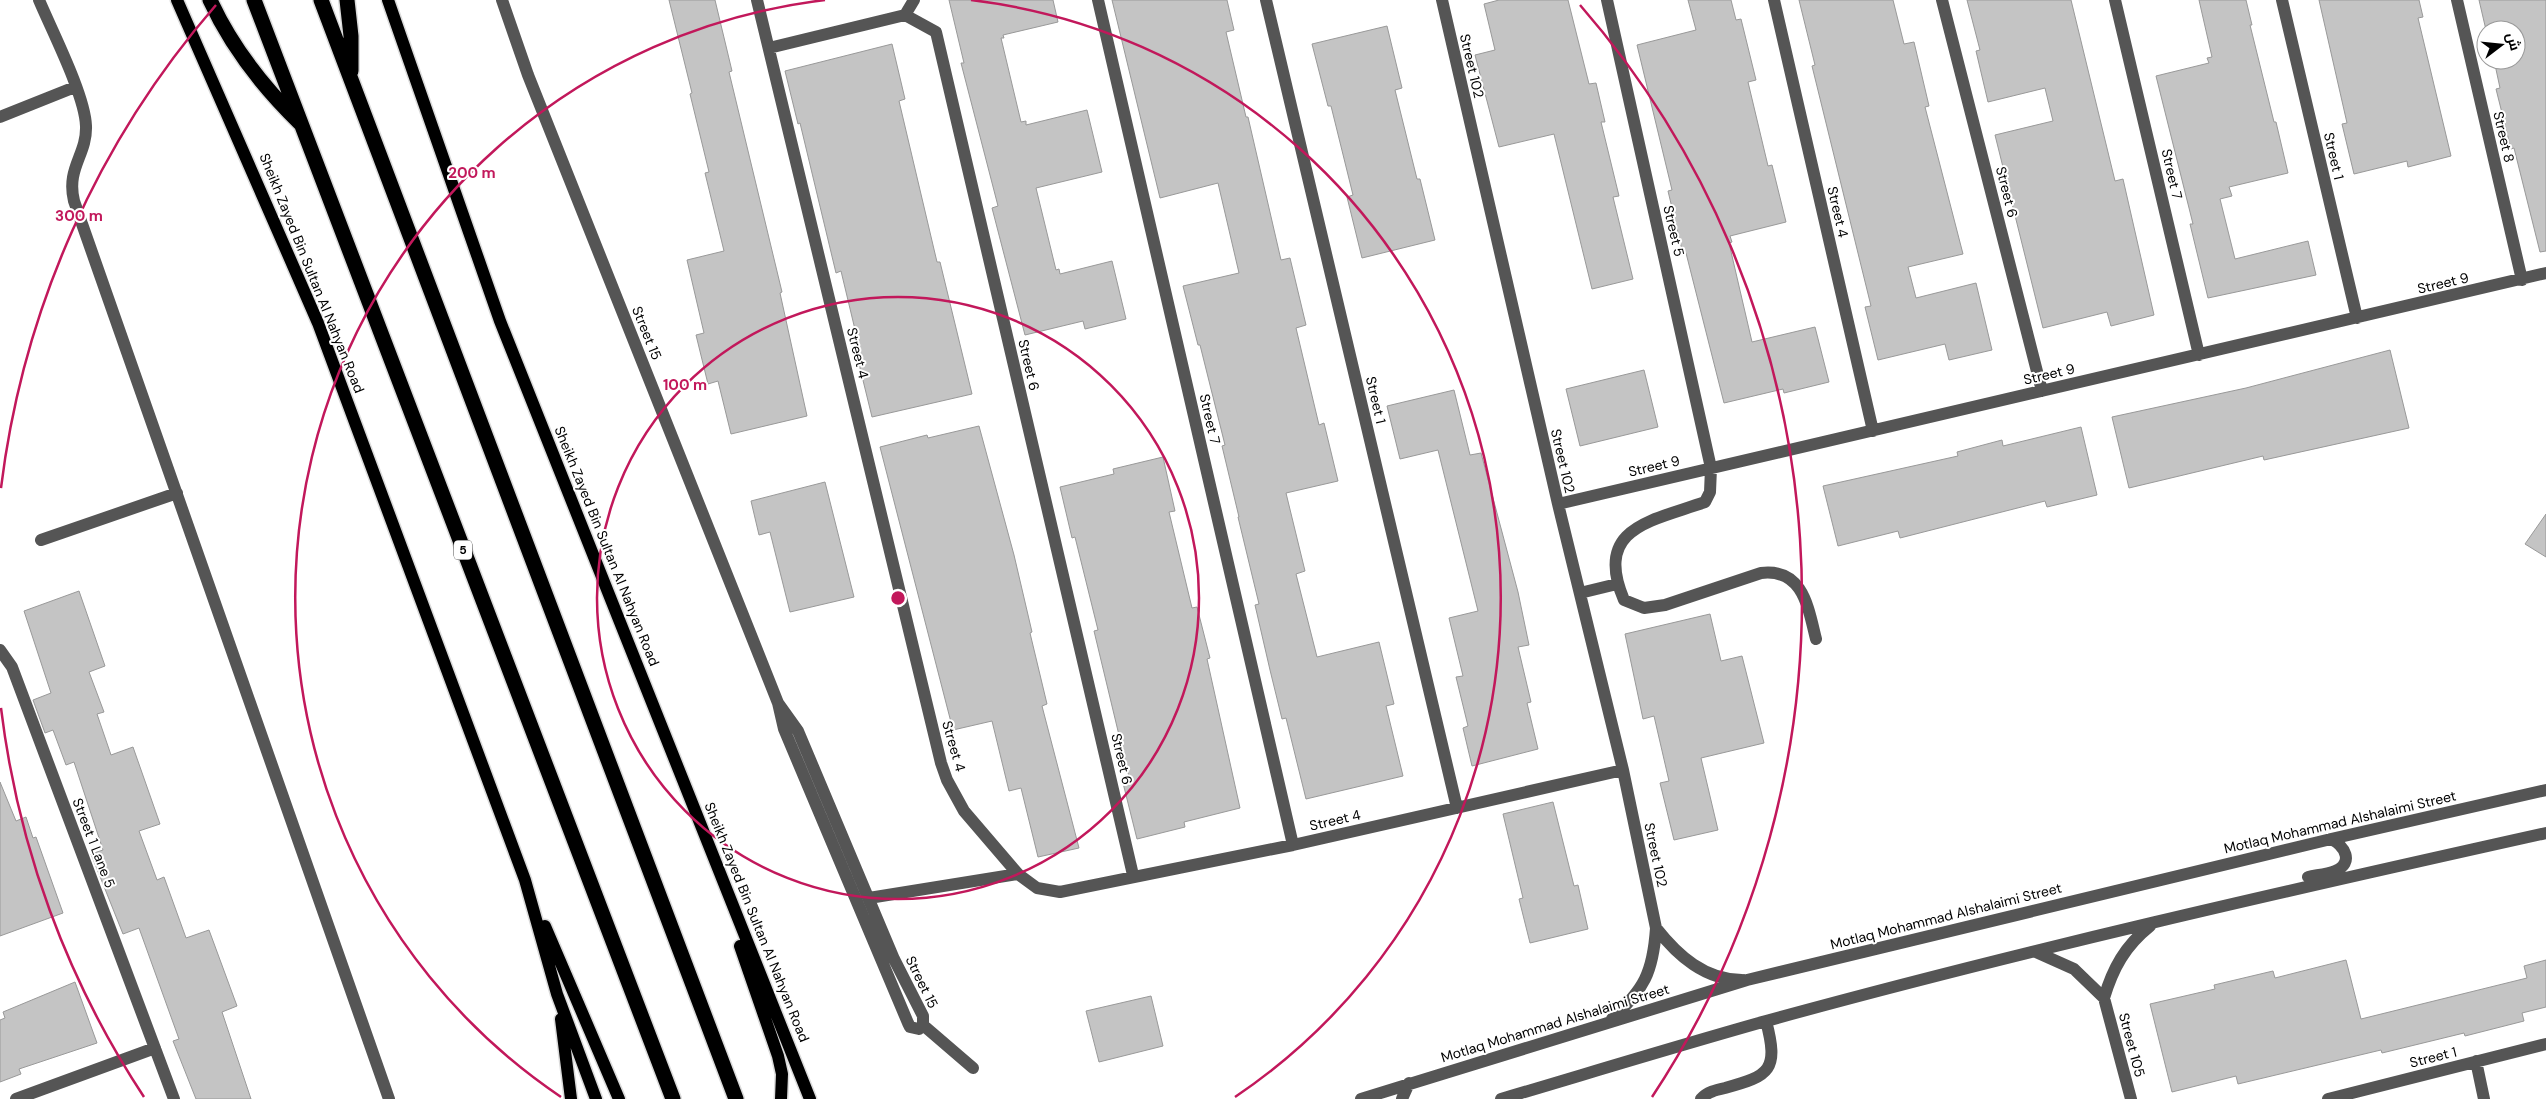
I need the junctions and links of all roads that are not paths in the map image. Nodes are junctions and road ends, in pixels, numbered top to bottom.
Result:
1 (39, 0) edge
2 (178, 0) edge
3 (210, 0) edge
4 (254, 0) edge
5 (321, 0) edge
6 (347, 0) edge
7 (388, 0) edge
8 (502, 0) edge
9 (757, 0) edge
10 (914, 0) edge
11 (1098, 0) edge
12 (1266, 0) edge
13 (1442, 0) edge
14 (1607, 0) edge
15 (1774, 0) edge
16 (1942, 0) edge
17 (2115, 0) edge
18 (2282, 0) edge
19 (2457, 0) edge
20 (906, 15) junction
21 (769, 48) junction
22 (351, 78) junction
23 (75, 87) junction
24 (0, 117) edge
25 (303, 127) junction
26 (2546, 273) edge
27 (2522, 280) junction
28 (2357, 318) junction
29 (2199, 355) junction
30 (2042, 391) junction
31 (1873, 430) junction
32 (1711, 468) junction
33 (176, 492) junction
34 (1558, 504) junction
35 (42, 540) dead end
36 (1617, 584) junction
37 (1580, 593) junction
38 (1816, 639) dead end
39 (0, 650) edge
40 (778, 703) junction
41 (1623, 770) junction
42 (2546, 790) edge
43 (691, 802) junction
44 (1457, 808) junction
45 (2546, 833) edge
46 (2331, 839) junction
47 (1293, 845) junction
48 (1018, 874) junction
49 (1133, 875) junction
50 (525, 880) junction
51 (869, 898) junction
52 (2230, 903) junction
53 (2153, 924) junction
54 (1656, 928) junction
55 (2036, 952) junction
56 (1747, 980) junction
57 (557, 994) junction
58 (2104, 998) junction
59 (1610, 1021) junction
60 (1766, 1021) junction
61 (923, 1025) junction
62 (2546, 1044) edge
63 (155, 1048) junction
64 (2476, 1061) junction
65 (973, 1068) dead end
66 (1410, 1083) junction
67 (16, 1099) edge
68 (174, 1099) edge
69 (389, 1099) edge
70 (571, 1099) edge
71 (596, 1099) edge
72 (619, 1099) edge
73 (673, 1099) edge
74 (736, 1099) edge
75 (781, 1099) edge
76 (810, 1099) edge
77 (1361, 1099) edge
78 (1402, 1099) edge
79 (1501, 1099) edge
80 (1701, 1099) edge
81 (2131, 1099) edge
82 (2328, 1099) edge
83 (2484, 1099) edge

1 - 23 street
2 - 50 main road, Sheikh Zayed Bin Sultan Al Nahyan Road
3 - 25 highway
4 - 25 highway, 5
5 - 22 highway
6 - 22 highway
7 - 43 main road, Sheikh Zayed Bin Sultan Al Nahyan Road
8 - 40 street, Street 15
9 - 21 street, Street 4
10 - 20 street
11 - 47 street, Street 7
12 - 44 street, Street 1
13 - 34 street, Street 102
14 - 32 street, Street 5
15 - 31 street, Street 4
16 - 30 street, Street 6
17 - 29 street, Street 7
18 - 28 street, Street 1
19 - 27 street, Street 8
20 - 21 street
20 - 49 street, Street 6
21 - 48 street, Street 4
22 - 74 highway
23 - 24 street
23 - 33 street
25 - 73 highway, 5
26 - 27 street, Street 9
27 - 28 street, Street 9
28 - 29 street, Street 9
29 - 30 street, Street 9
30 - 31 street, Street 9
31 - 32 street, Street 9
32 - 34 street, Street 9
32 - 36 street, Street 5
33 - 35 street
33 - 69 street
34 - 37 street, Street 102
36 - 37 street
36 - 38 street
37 - 41 street, Street 102
39 - 63 street, Street 1 Lane 5
40 - 51 street, Street 15
40 - 61 street, Street 15
41 - 44 street, Street 4
41 - 54 street, Street 102
42 - 46 street, Motlaq Mohammad Alshalaimi Street
43 - 75 main road
43 - 76 main road, Sheikh Zayed Bin Sultan Al Nahyan Road
44 - 47 street, Street 4
45 - 52 street
46 - 52 street
46 - 56 street, Motlaq Mohammad Alshalaimi Street
47 - 49 street, Street 4
48 - 49 street, Street 4
48 - 51 street
50 - 57 main road, Sheikh Zayed Bin Sultan Al Nahyan Road
50 - 72 main road
51 - 61 street, Street 15
52 - 53 street
53 - 55 street
53 - 58 street
54 - 56 street, Street 102
54 - 59 street, Street 102
55 - 58 street
55 - 60 street
56 - 59 street, Motlaq Mohammad Alshalaimi Street
57 - 70 main road
57 - 71 main road, Sheikh Zayed Bin Sultan Al Nahyan Road
58 - 81 street, Street 105
59 - 66 street, Motlaq Mohammad Alshalaimi Street
60 - 79 street
60 - 80 street
61 - 65 street
62 - 64 street, Street 1
63 - 67 street
63 - 68 street, Street 1 Lane 5
64 - 82 street, Street 1
64 - 83 street
66 - 77 street, Motlaq Mohammad Alshalaimi Street
66 - 78 street

